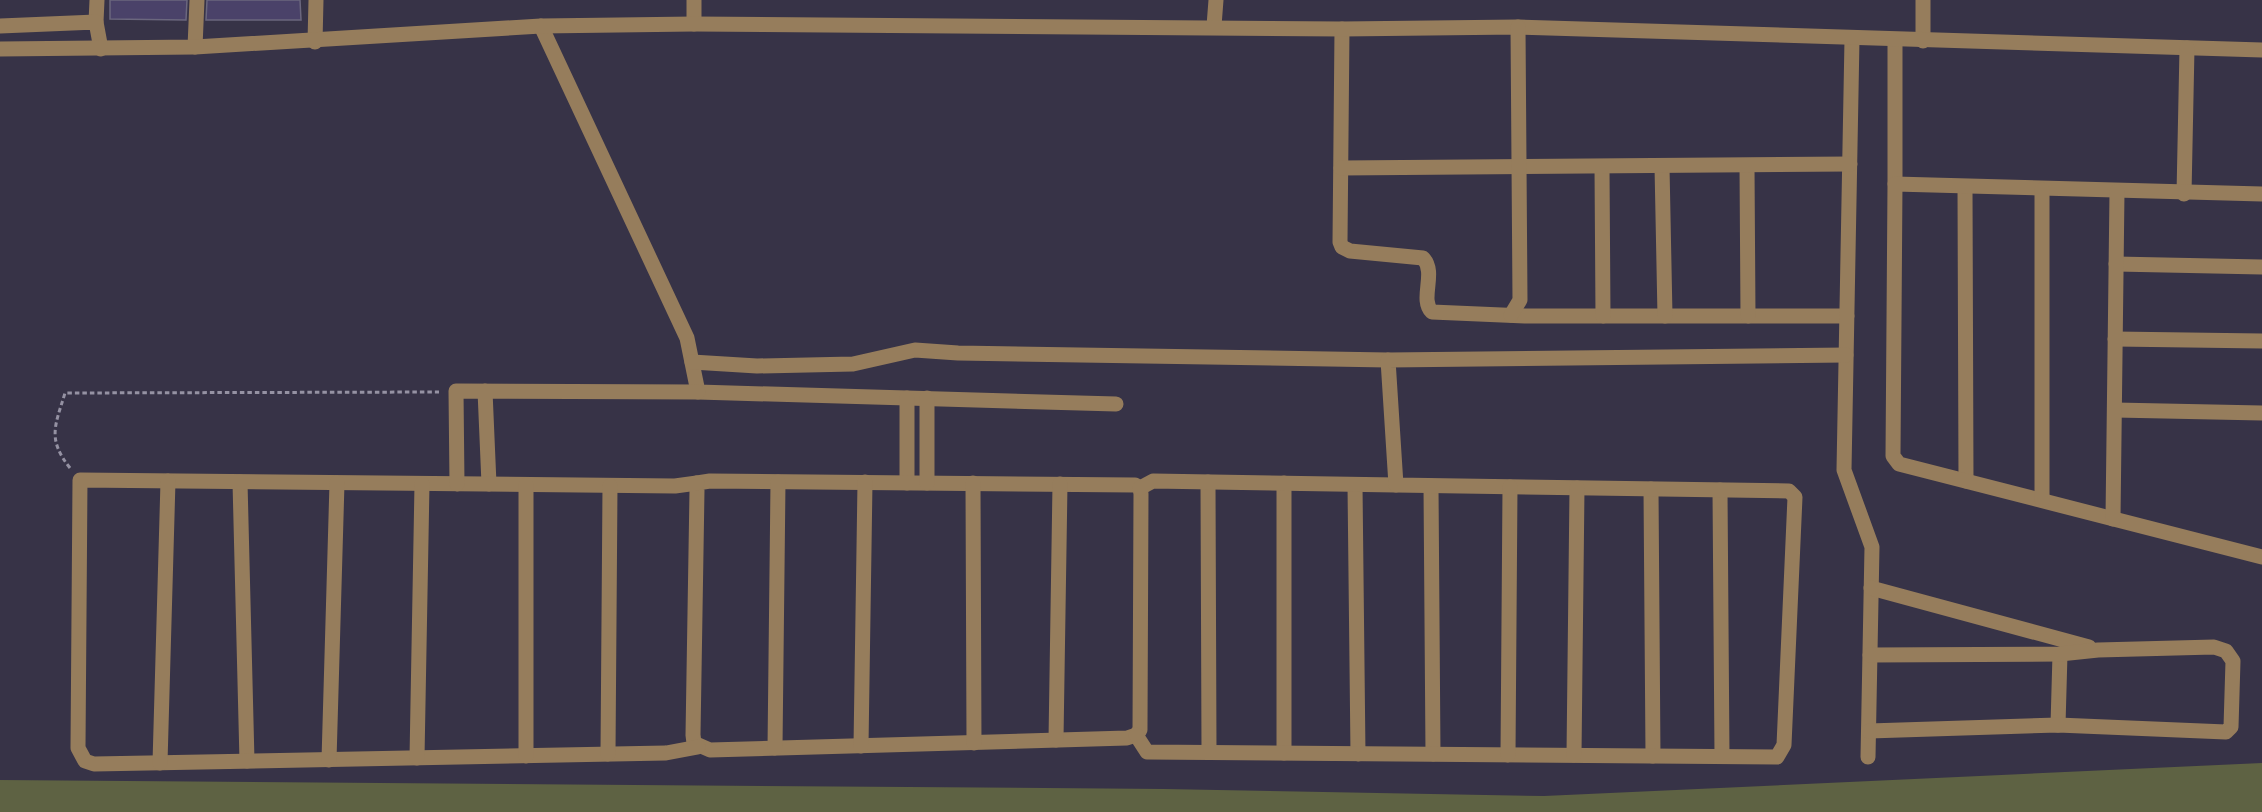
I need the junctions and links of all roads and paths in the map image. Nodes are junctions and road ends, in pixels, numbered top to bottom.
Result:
1 (97, 0) edge
2 (197, 0) edge
3 (316, 0) edge
4 (694, 0) edge
5 (1216, 0) edge
6 (1923, 0) edge
7 (96, 22) junction
8 (694, 24) junction
9 (0, 26) edge
10 (541, 26) junction
11 (1214, 26) junction
12 (1518, 27) junction
13 (1342, 28) junction
14 (1852, 39) junction
15 (1895, 40) junction
16 (1923, 41) junction
17 (315, 42) junction
18 (195, 47) junction
19 (2187, 48) junction
20 (101, 49) junction
21 (0, 50) edge
22 (2262, 51) edge
23 (1850, 164) junction
24 (1662, 166) junction
25 (1748, 166) junction
26 (1602, 167) junction
27 (1341, 168) junction
28 (1519, 168) junction
29 (1895, 184) junction
30 (1965, 187) junction
31 (2042, 190) junction
32 (2117, 192) junction
33 (2184, 194) junction
34 (2262, 194) edge
35 (2116, 264) junction
36 (2262, 267) edge
37 (1510, 315) junction
38 (1665, 315) junction
39 (1603, 316) junction
40 (1748, 316) junction
41 (1847, 316) junction
42 (2115, 339) junction
43 (2262, 341) edge
44 (1846, 355) junction
45 (1388, 360) junction
46 (692, 362) junction
47 (456, 392) junction
48 (485, 392) junction
49 (698, 392) junction
50 (907, 398) junction
51 (927, 398) junction
52 (1116, 404) dead end
53 (2115, 410) junction
54 (2262, 413) edge
55 (65, 461) dead end
56 (168, 481) junction
57 (1966, 481) junction
58 (240, 482) junction
59 (778, 482) junction
60 (865, 482) junction
61 (1208, 482) junction
62 (337, 483) junction
63 (698, 483) junction
64 (907, 483) junction
65 (927, 483) junction
66 (973, 483) junction
67 (1284, 483) junction
68 (422, 484) junction
69 (457, 484) junction
70 (489, 484) junction
71 (1060, 484) junction
72 (1355, 484) junction
73 (526, 485) junction
74 (1396, 485) junction
75 (610, 486) junction
76 (1431, 486) junction
77 (1510, 487) junction
78 (1140, 488) junction
79 (1577, 488) junction
80 (1650, 489) junction
81 (1720, 490) junction
82 (2042, 500) junction
83 (2114, 519) junction
84 (2262, 557) edge
85 (1871, 588) junction
86 (2098, 650) junction
87 (2060, 654) junction
88 (1870, 655) junction
89 (2058, 725) junction
90 (1869, 731) junction
91 (1136, 735) junction
92 (1056, 740) junction
93 (974, 742) junction
94 (861, 746) junction
95 (698, 747) junction
96 (775, 748) junction
97 (1209, 752) junction
98 (1284, 753) junction
99 (608, 754) junction
100 (1358, 754) junction
101 (1433, 754) junction
102 (1508, 755) junction
103 (1574, 755) junction
104 (526, 756) junction
105 (1653, 756) junction
106 (1722, 756) junction
107 (1868, 757) dead end
108 (417, 758) junction
109 (329, 760) junction
110 (247, 761) junction
111 (160, 763) junction

1 - 7 street
2 - 18 street
3 - 17 street
4 - 8 street
5 - 11 street
6 - 16 street
7 - 9 street
7 - 20 street
8 - 10 street
8 - 11 street
10 - 17 street
10 - 46 street
11 - 13 street
12 - 13 street
12 - 14 street
12 - 28 street
13 - 27 street
14 - 15 street
14 - 23 street
15 - 16 street
15 - 29 street
16 - 19 street
17 - 18 street
18 - 20 street
19 - 22 street
19 - 33 street
20 - 21 street
23 - 25 street
23 - 41 street
24 - 25 street
24 - 26 street
24 - 38 street
25 - 40 street
26 - 28 street
26 - 39 street
27 - 28 street
27 - 37 street
28 - 37 street
29 - 30 street
29 - 57 street
30 - 31 street
30 - 57 street
31 - 32 street
31 - 82 street
32 - 33 street
32 - 35 street
33 - 34 street
35 - 36 street
35 - 42 street
37 - 39 street
38 - 39 street
38 - 40 street
40 - 41 street
41 - 44 street
42 - 43 street
42 - 53 street
44 - 45 street
44 - 85 street
45 - 46 street
45 - 74 street
46 - 49 street
47 - 48 street
47 - 55 path
47 - 69 street
48 - 49 street
48 - 70 street
49 - 50 street
50 - 51 street
50 - 64 street
51 - 52 street
51 - 65 street
53 - 54 street
53 - 83 street
56 - 58 street
56 - 111 street
56 - 111 street
57 - 82 street
58 - 62 street
58 - 110 street
59 - 60 street
59 - 63 street
59 - 96 street
60 - 64 street
60 - 94 street
61 - 67 street
61 - 78 street
61 - 97 street
62 - 68 street
62 - 109 street
63 - 75 street
63 - 95 street
64 - 65 street
65 - 66 street
66 - 71 street
66 - 93 street
67 - 72 street
67 - 98 street
68 - 69 street
68 - 108 street
69 - 70 street
70 - 73 street
71 - 78 street
71 - 92 street
72 - 74 street
72 - 100 street
73 - 75 street
73 - 104 street
74 - 76 street
75 - 99 street
76 - 77 street
76 - 101 street
77 - 79 street
77 - 102 street
78 - 91 street
79 - 80 street
79 - 103 street
80 - 81 street
80 - 105 street
81 - 106 street
81 - 106 street
82 - 83 street
83 - 84 street
85 - 86 street
85 - 88 street
86 - 87 street
86 - 89 street
87 - 88 street
87 - 89 street
88 - 90 street
89 - 90 street
90 - 107 street
91 - 92 street
91 - 97 street
92 - 93 street
93 - 94 street
94 - 96 street
95 - 96 street
95 - 99 street
97 - 98 street
98 - 100 street
99 - 104 street
100 - 101 street
101 - 102 street
102 - 103 street
103 - 105 street
104 - 108 street
105 - 106 street
108 - 109 street
109 - 110 street
110 - 111 street

